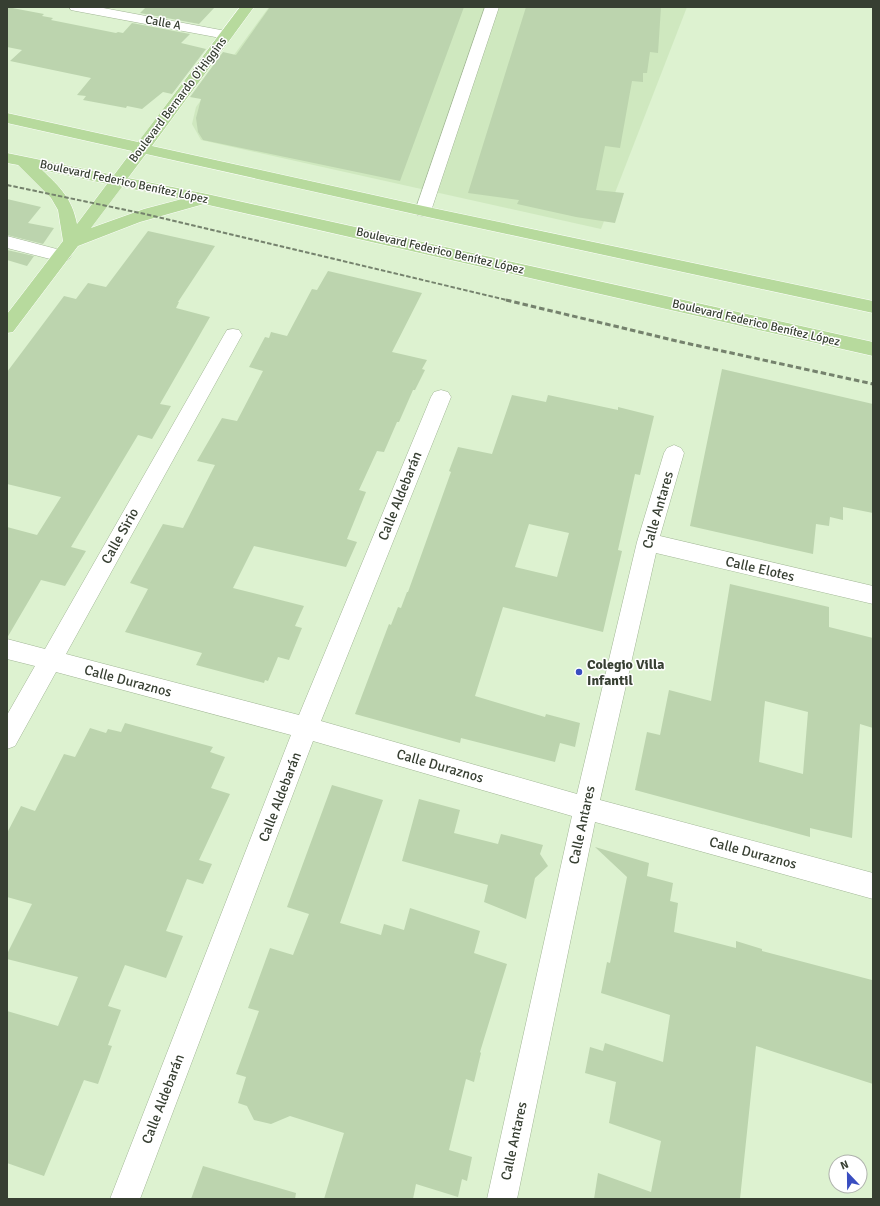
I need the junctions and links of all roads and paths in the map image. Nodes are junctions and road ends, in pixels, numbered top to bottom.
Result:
1 (76, 7) edge
2 (247, 7) edge
3 (492, 7) edge
4 (226, 35) junction
5 (7, 118) edge
6 (142, 148) junction
7 (15, 160) edge
8 (118, 180) junction
9 (207, 199) junction
10 (423, 211) junction
11 (7, 242) edge
12 (72, 242) junction
13 (62, 256) junction
14 (873, 307) edge
15 (10, 319) edge
16 (233, 335) dead end
17 (873, 349) edge
18 (441, 397) dead end
19 (674, 453) dead end
20 (648, 542) junction
21 (873, 595) edge
22 (7, 649) edge
23 (51, 660) junction
24 (306, 728) junction
25 (7, 738) edge
26 (586, 808) junction
27 (873, 886) edge
28 (125, 1199) edge
29 (502, 1199) edge

1 - 4 street, Calle A
2 - 4 main road, Boulevard Bernardo O'Higgins
3 - 10 street
4 - 6 main road, Boulevard Bernardo O'Higgins
5 - 6 main road
6 - 8 main road, Boulevard Bernardo O'Higgins
6 - 10 main road
7 - 8 main road, Boulevard Federico Benítez López
7 - 12 main road
8 - 9 main road, Boulevard Federico Benítez López
8 - 12 main road, Boulevard Bernardo O'Higgins
9 - 12 main road
9 - 17 main road, Boulevard Federico Benítez López
10 - 14 main road
11 - 13 street
12 - 13 main road, Boulevard Bernardo O'Higgins
13 - 15 main road, Boulevard Bernardo O'Higgins
16 - 23 street, Calle Sirio
18 - 24 street, Calle Aldebarán
19 - 20 street, Calle Antares
20 - 21 street, Calle Elotes
20 - 26 street, Calle Antares
22 - 23 street, Calle Duraznos
23 - 24 street, Calle Duraznos
23 - 25 street, Calle Sirio
24 - 26 street, Calle Duraznos
24 - 28 street, Calle Aldebarán
26 - 27 street, Calle Duraznos
26 - 29 street, Calle Antares

